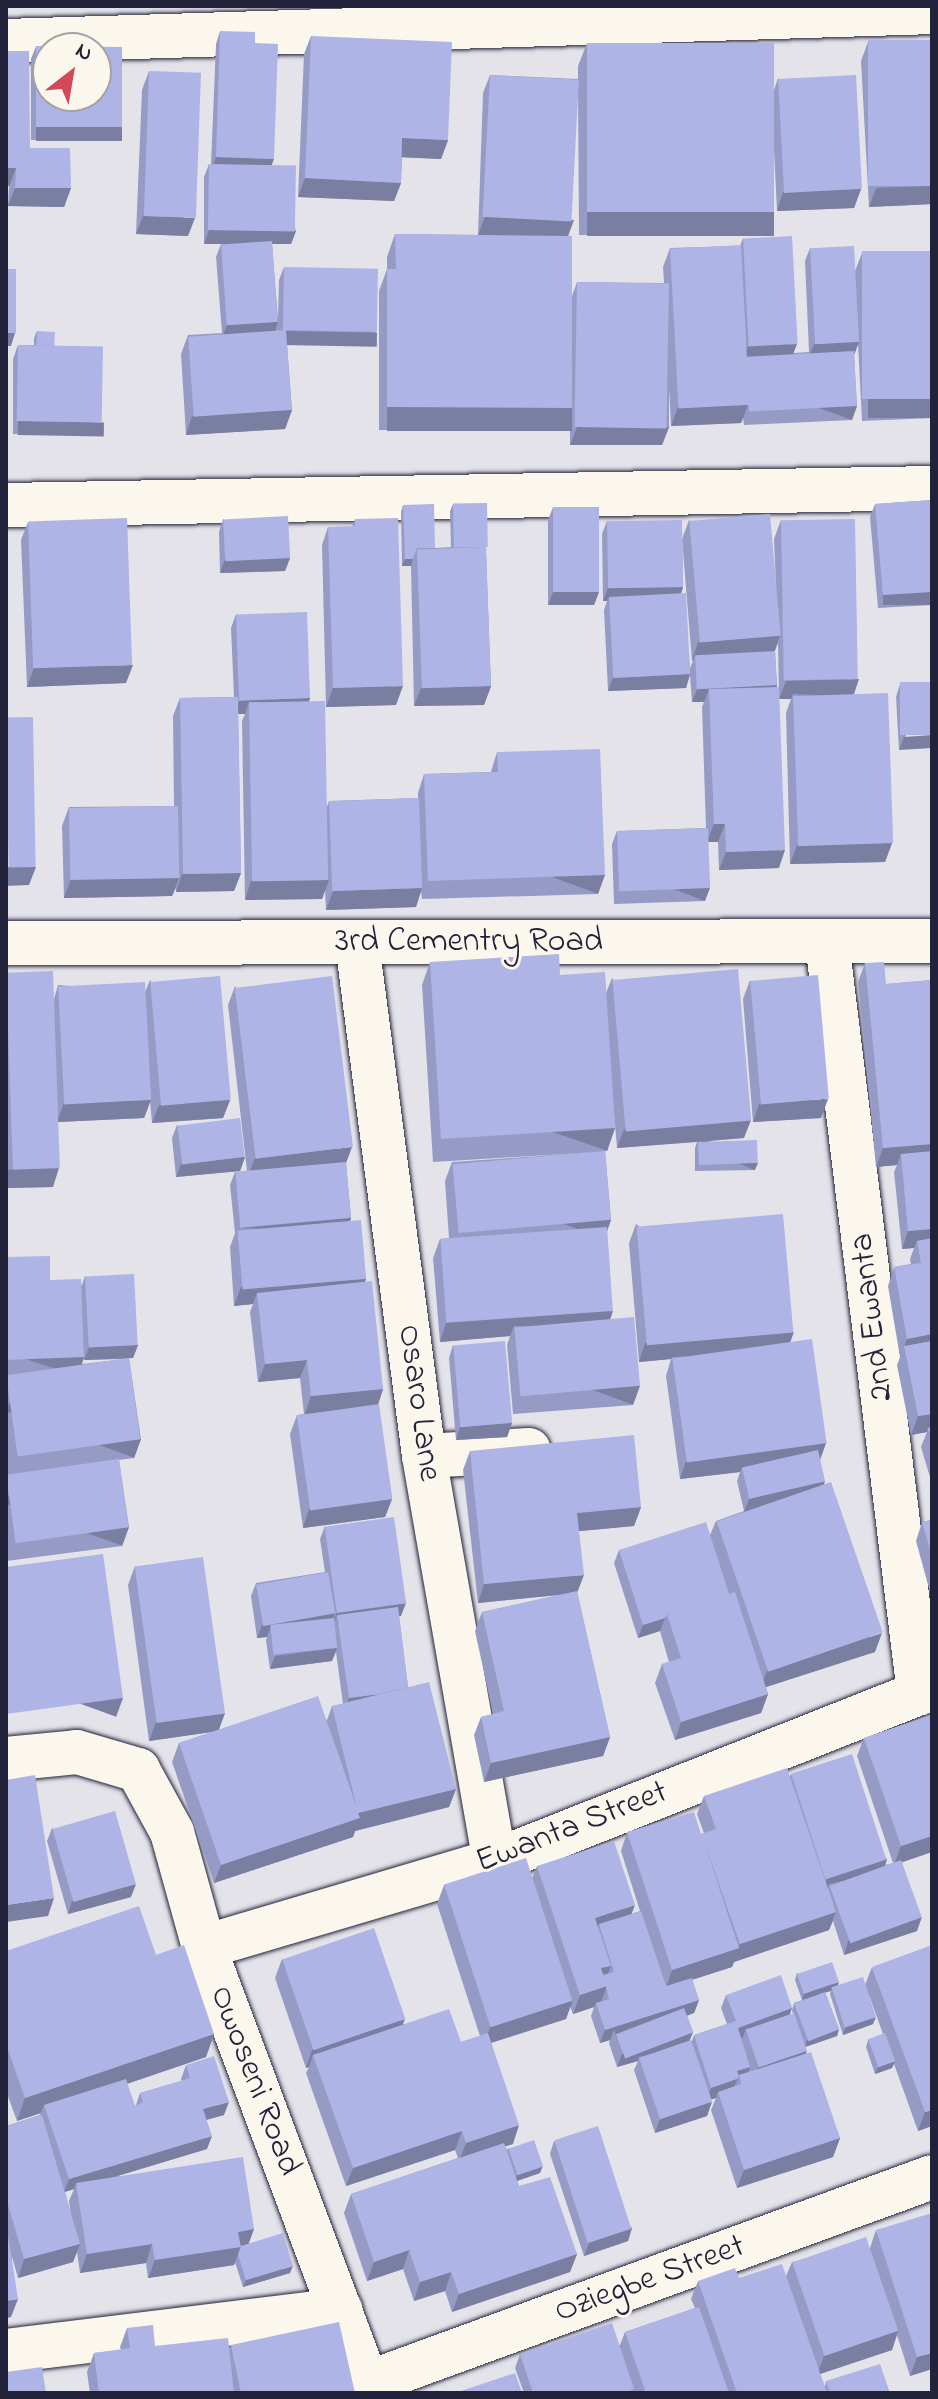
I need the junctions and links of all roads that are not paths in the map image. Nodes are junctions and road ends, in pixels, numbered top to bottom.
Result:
1 (932, 12) edge
2 (6, 41) edge
3 (932, 488) edge
4 (6, 505) edge
5 (932, 941) edge
6 (827, 942) junction
7 (6, 943) edge
8 (357, 943) junction
9 (567, 1448) edge
10 (424, 1456) junction
11 (926, 1690) edge
12 (6, 1759) edge
13 (495, 1861) junction
14 (204, 1947) junction
15 (932, 2177) edge
16 (340, 2310) junction
17 (6, 2351) edge
18 (370, 2388) edge

1 - 2 street
3 - 4 street
5 - 6 street, 3rd Cementry Road
6 - 8 street, 3rd Cementry Road
6 - 11 street, 2nd Ewanta
7 - 8 street, 3rd Cementry Road
8 - 10 street, Osaro Lane
9 - 10 street
10 - 13 street, Osaro Lane
11 - 13 street, Ewanta Street
12 - 14 street, Owoseni Road
13 - 14 street, Ewanta Street
14 - 16 street, Owoseni Road
15 - 18 street, Oziegbe Street
16 - 17 street
16 - 18 street, Owoseni Road

